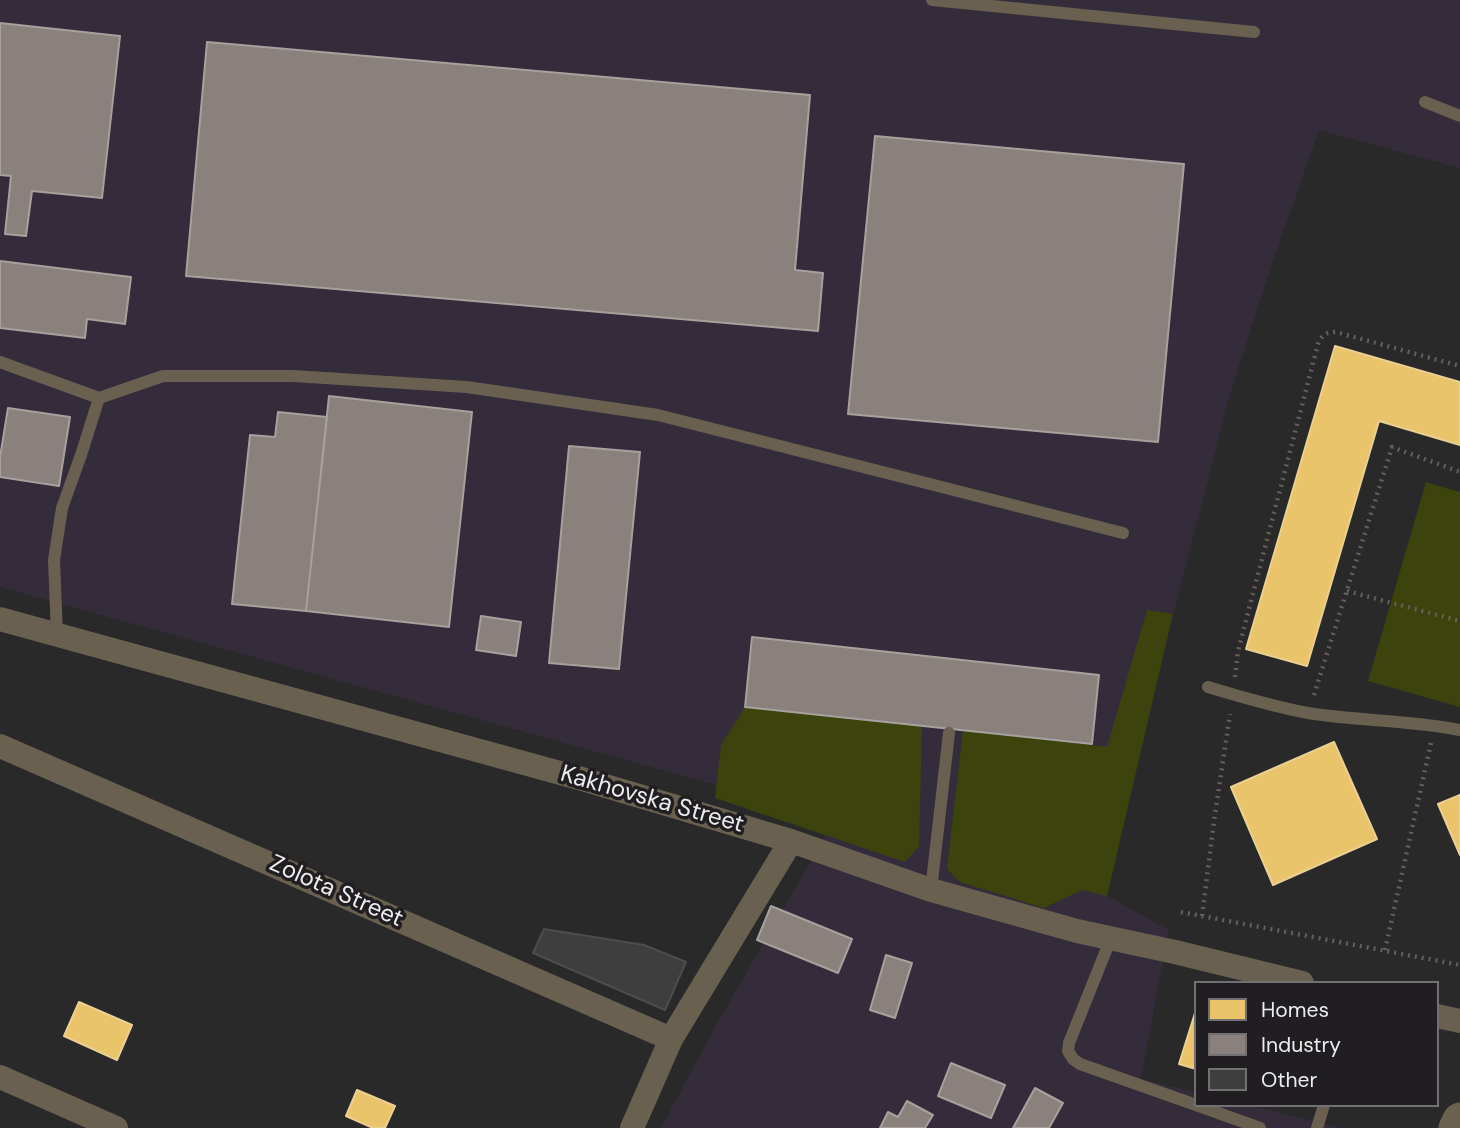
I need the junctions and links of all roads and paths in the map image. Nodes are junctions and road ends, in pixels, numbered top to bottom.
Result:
1 (932, 0) edge
2 (1254, 32) dead end
3 (1425, 102) dead end
4 (1460, 116) edge
5 (0, 362) edge
6 (1460, 366) edge
7 (99, 398) junction
8 (1460, 472) edge
9 (1123, 533) dead end
10 (1348, 591) junction
11 (0, 619) edge
12 (1460, 621) edge
13 (57, 635) junction
14 (1208, 687) dead end
15 (1233, 695) junction
16 (1308, 713) junction
17 (1434, 725) junction
18 (1460, 730) edge
19 (949, 733) dead end
20 (0, 746) edge
21 (791, 841) junction
22 (931, 890) junction
23 (1181, 912) dead end
24 (1202, 916) junction
25 (1111, 938) junction
26 (1385, 950) junction
27 (1460, 965) edge
28 (1294, 981) edge
29 (1439, 1016) edge
30 (1460, 1021) edge
31 (671, 1039) junction
32 (0, 1077) edge
33 (1194, 1104) edge
34 (1202, 1107) edge
35 (1323, 1107) edge
36 (1460, 1120) edge
37 (116, 1128) edge
38 (632, 1128) edge
39 (1260, 1128) edge
40 (1317, 1128) edge
41 (1456, 1128) edge

1 - 2 lane
3 - 4 lane
5 - 7 lane
6 - 15 path
7 - 9 lane
7 - 13 lane
8 - 10 path
10 - 12 path
10 - 16 path
11 - 13 street, Kakhovska Street
13 - 21 street, Kakhovska Street
14 - 15 lane
15 - 16 lane
15 - 24 path
16 - 17 lane
17 - 18 lane
17 - 26 path
19 - 22 lane
20 - 31 street, Zolota Street
21 - 22 street, Kakhovska Street
21 - 31 street
22 - 25 street, Kakhovska Street
23 - 24 path
24 - 26 path
25 - 28 street, Kakhovska Street
25 - 33 lane
26 - 27 path
29 - 30 street
31 - 38 street
32 - 37 street
34 - 39 lane
35 - 40 lane
36 - 41 main road

